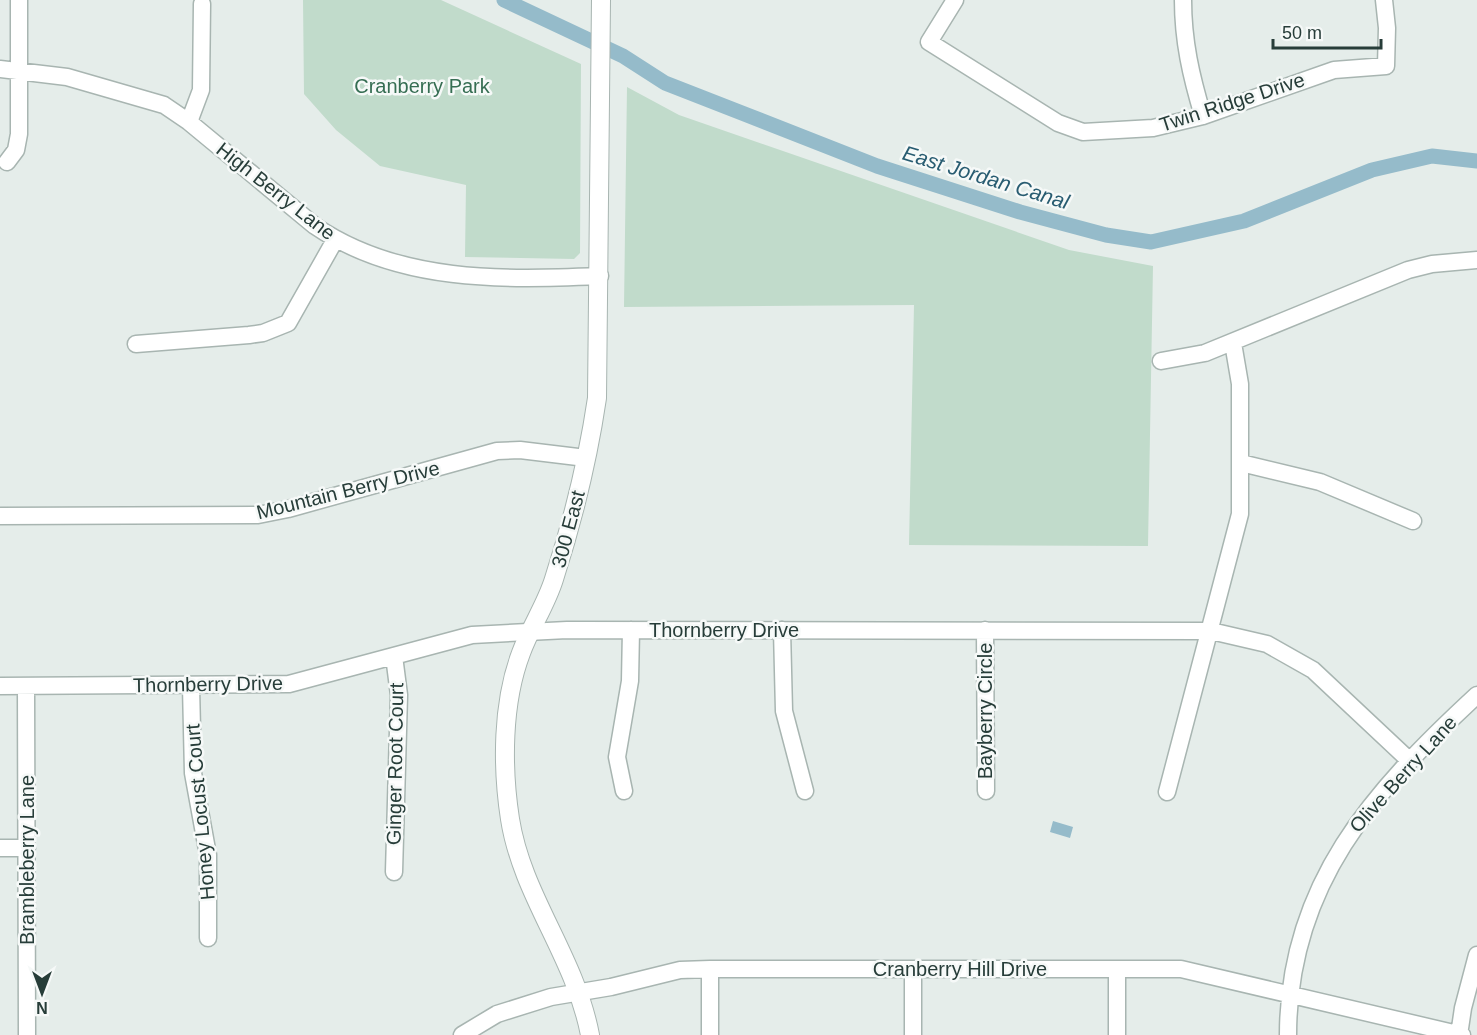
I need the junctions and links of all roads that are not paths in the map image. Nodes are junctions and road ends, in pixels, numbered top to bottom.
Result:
1 (19, 0) edge
2 (600, 0) edge
3 (955, 0) edge
4 (1183, 0) edge
5 (1384, 0) edge
6 (202, 4) dead end
7 (0, 69) edge
8 (20, 70) junction
9 (1203, 116) junction
10 (189, 122) junction
11 (7, 162) dead end
12 (335, 240) junction
13 (1477, 260) edge
14 (600, 276) junction
15 (1233, 343) junction
16 (136, 344) dead end
17 (1161, 361) dead end
18 (586, 459) junction
19 (1241, 463) junction
20 (0, 516) edge
21 (1413, 521) dead end
22 (631, 630) junction
23 (782, 630) junction
24 (985, 630) junction
25 (530, 631) junction
26 (1211, 631) junction
27 (394, 656) junction
28 (0, 686) edge
29 (26, 686) junction
30 (191, 686) junction
31 (1477, 695) edge
32 (1410, 761) junction
33 (624, 791) dead end
34 (805, 791) dead end
35 (986, 791) dead end
36 (1167, 792) dead end
37 (0, 848) edge
38 (27, 848) junction
39 (394, 872) dead end
40 (208, 938) dead end
41 (1477, 955) edge
42 (710, 969) junction
43 (913, 969) junction
44 (1117, 969) junction
45 (580, 993) junction
46 (1291, 995) junction
47 (468, 1033) edge
48 (27, 1035) edge
49 (590, 1035) edge
50 (710, 1035) edge
51 (913, 1035) edge
52 (1117, 1035) edge
53 (1288, 1035) edge
54 (1460, 1035) edge

1 - 8 street
2 - 14 street, 300 East
3 - 9 street, Twin Ridge Drive
4 - 9 street
5 - 9 street, Twin Ridge Drive
6 - 10 street
7 - 8 street, High Berry Lane
8 - 10 street, High Berry Lane
8 - 11 street
10 - 12 street, High Berry Lane
12 - 14 street, High Berry Lane
12 - 16 street
13 - 15 street
14 - 18 street, 300 East
15 - 17 street
15 - 19 street
18 - 20 street, Mountain Berry Drive
18 - 25 street, 300 East
19 - 21 street
19 - 26 street
22 - 23 street, Thornberry Drive
22 - 25 street, Thornberry Drive
22 - 33 street
23 - 24 street, Thornberry Drive
23 - 34 street
24 - 26 street, Thornberry Drive
24 - 35 street, Bayberry Circle
25 - 27 street, Thornberry Drive
25 - 45 street, 300 East
26 - 32 street, Thornberry Drive
26 - 36 street
27 - 30 street, Thornberry Drive
27 - 39 street, Ginger Root Court
28 - 29 street, Thornberry Drive
29 - 30 street, Thornberry Drive
29 - 38 street, Brambleberry Lane
30 - 40 street, Honey Locust Court
31 - 32 street, Olive Berry Lane
32 - 46 street, Olive Berry Lane
37 - 38 street
38 - 48 street, Brambleberry Lane
41 - 54 street
42 - 43 street, Cranberry Hill Drive
42 - 45 street, Cranberry Hill Drive
42 - 50 street
43 - 44 street, Cranberry Hill Drive
43 - 51 street
44 - 46 street, Cranberry Hill Drive
44 - 52 street
45 - 47 street, Cranberry Hill Drive
45 - 49 street, 300 East
46 - 53 street, Olive Berry Lane
46 - 54 street, Cranberry Hill Drive

